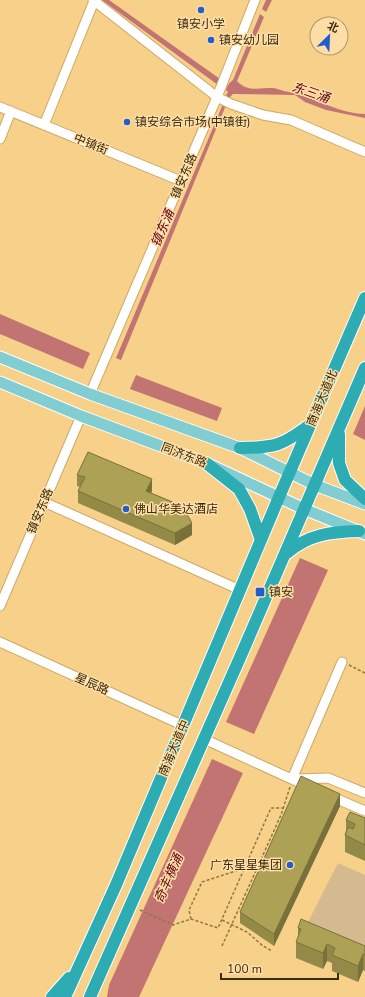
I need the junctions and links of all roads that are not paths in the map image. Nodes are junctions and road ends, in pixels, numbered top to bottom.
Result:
1 (94, 0) edge
2 (255, 0) edge
3 (217, 98) junction
4 (0, 107) edge
5 (11, 111) junction
6 (44, 125) junction
7 (0, 139) edge
8 (365, 152) edge
9 (181, 181) junction
10 (365, 298) edge
11 (0, 357) edge
12 (365, 368) edge
13 (0, 382) edge
14 (90, 394) junction
15 (80, 416) junction
16 (311, 424) junction
17 (339, 429) junction
18 (240, 448) junction
19 (206, 463) junction
20 (290, 472) junction
21 (315, 485) junction
22 (279, 497) junction
23 (365, 499) edge
24 (44, 502) junction
25 (365, 504) edge
26 (304, 509) junction
27 (362, 533) edge
28 (261, 540) junction
29 (284, 556) junction
30 (240, 590) junction
31 (0, 606) edge
32 (0, 642) edge
33 (342, 662) road end
34 (184, 726) junction
35 (204, 739) junction
36 (292, 779) junction
37 (365, 793) edge
38 (365, 811) edge
39 (123, 869) junction
40 (140, 884) junction
41 (78, 968) junction
42 (98, 978) junction
43 (52, 997) edge
44 (65, 997) edge
45 (90, 997) edge
46 (95, 997) edge

1 - 3 street
1 - 6 street
2 - 3 street, 镇安东路
3 - 8 street
3 - 9 street, 镇安东路
4 - 5 street, 中镇街
5 - 6 street, 中镇街
5 - 7 street
6 - 9 street, 中镇街
9 - 14 street, 镇安东路
10 - 16 highway, 南海大道北
11 - 14 main road, 同济东路
12 - 17 highway
13 - 15 main road, 同济东路
14 - 18 main road, 同济东路
15 - 19 main road, 同济东路
15 - 24 street, 镇安东路
16 - 18 highway
16 - 20 highway, 南海大道北
17 - 21 highway
17 - 23 highway
18 - 20 main road, 同济东路
19 - 22 main road, 同济东路
19 - 28 highway
20 - 21 main road, 同济东路
20 - 22 highway, 南海大道北
21 - 25 main road, 同济东路
21 - 26 highway
22 - 26 main road, 同济东路
22 - 28 highway, 南海大道中
24 - 30 street
24 - 31 street, 镇安东路
26 - 27 main road, 同济东路
26 - 29 highway, 南海大道中
27 - 29 highway
28 - 30 highway, 南海大道中
29 - 35 highway, 南海大道中
30 - 34 highway, 南海大道中
32 - 34 street, 星辰路
33 - 36 street
34 - 39 highway, 南海大道中
35 - 36 street
35 - 40 highway, 南海大道中
36 - 37 street
36 - 38 street
39 - 40 highway
39 - 41 highway, 南海大道中
40 - 42 highway, 南海大道中
41 - 43 highway
41 - 44 highway, 南海大道中
42 - 45 highway, 南海大道中
42 - 46 highway

